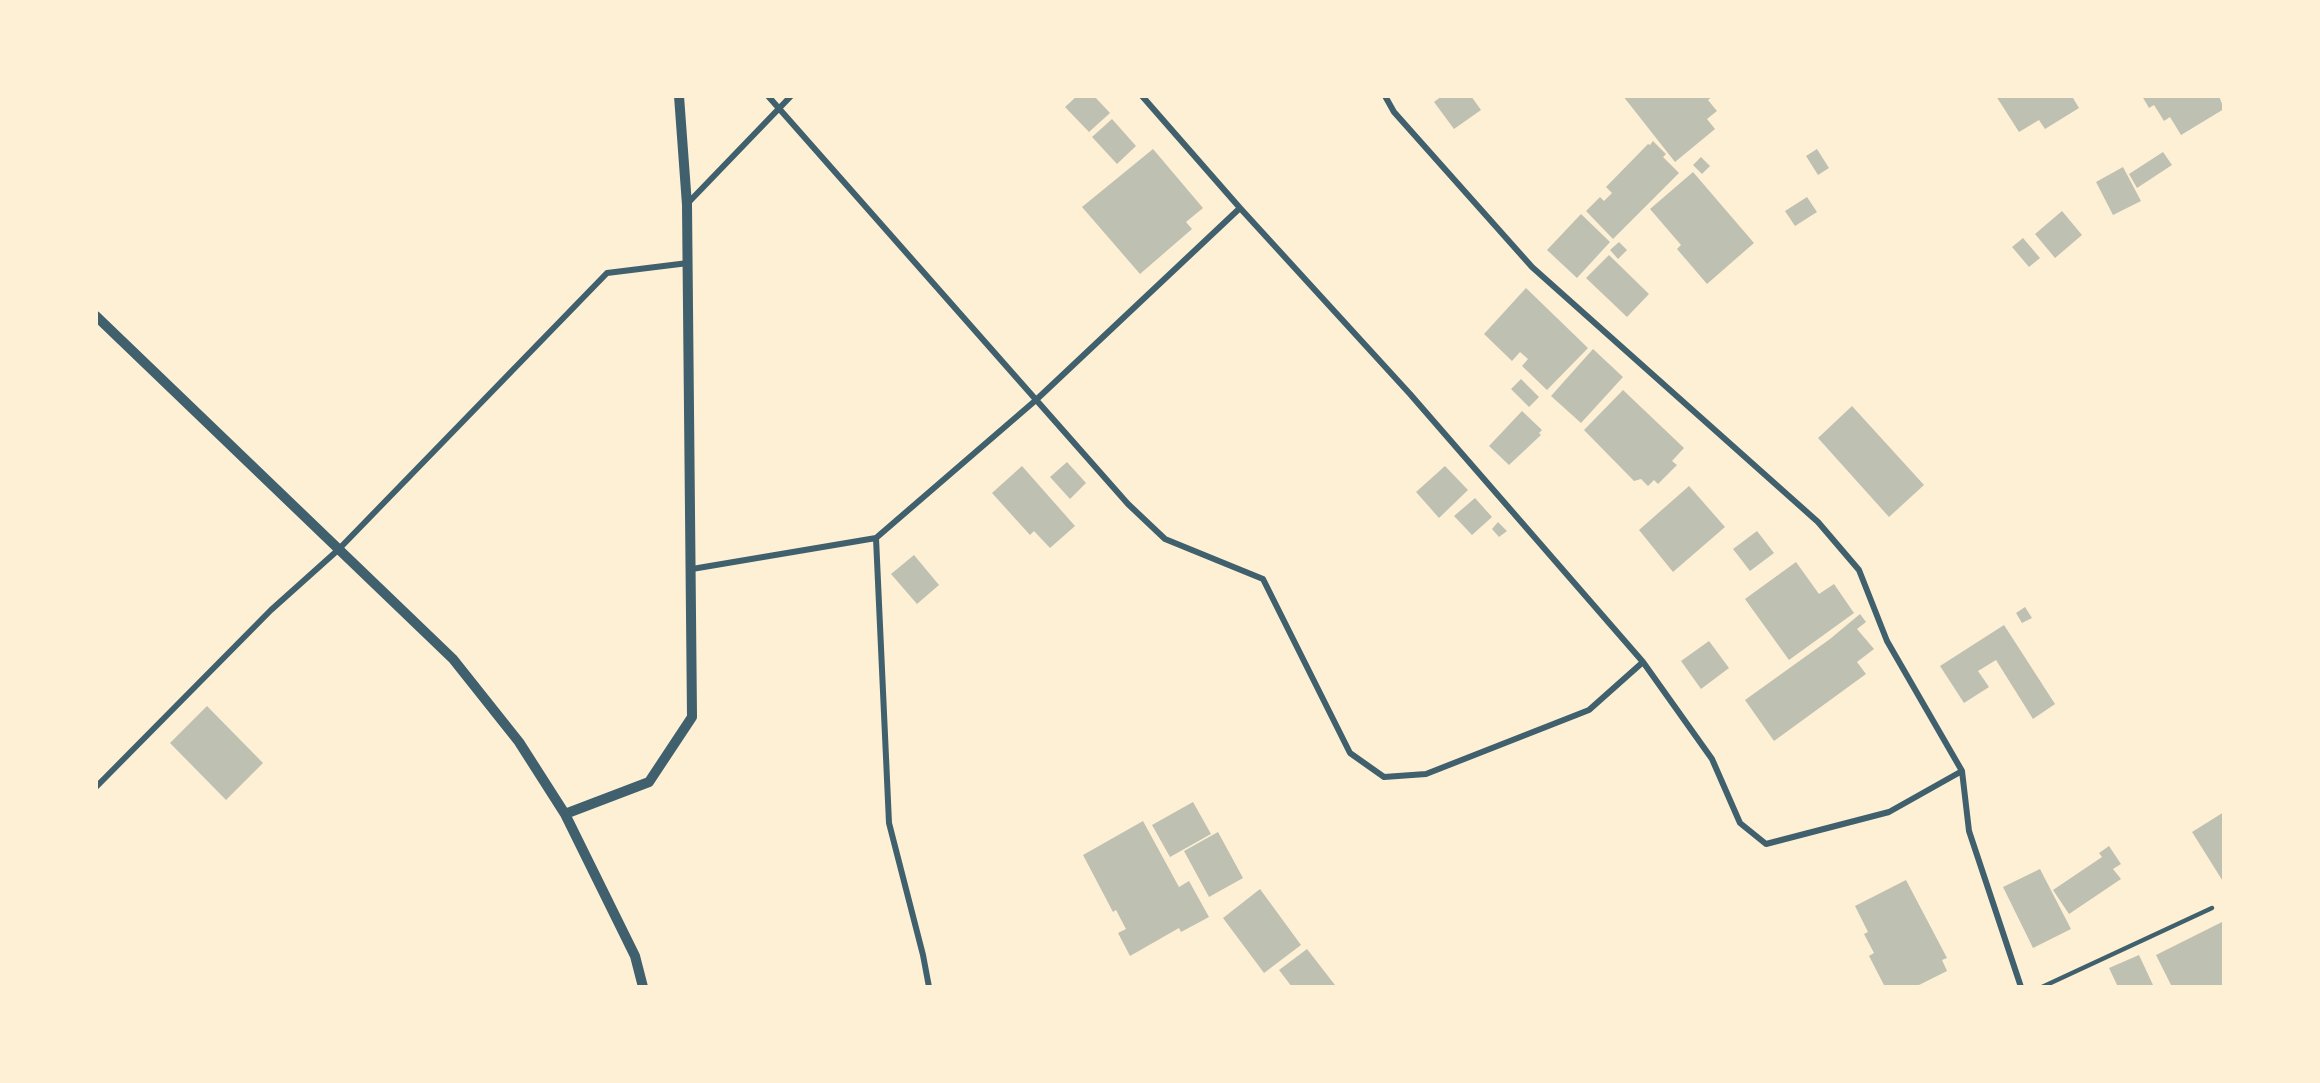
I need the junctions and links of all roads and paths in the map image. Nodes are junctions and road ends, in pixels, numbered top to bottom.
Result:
1 (679, 96) edge
2 (768, 96) edge
3 (791, 96) edge
4 (1142, 96) edge
5 (1384, 96) edge
6 (779, 108) junction
7 (687, 205) junction
8 (1240, 208) junction
9 (688, 263) junction
10 (96, 316) edge
11 (1036, 400) junction
12 (876, 538) junction
13 (338, 550) junction
14 (692, 569) junction
15 (1643, 662) junction
16 (1962, 771) junction
17 (96, 788) edge
18 (565, 814) junction
19 (2212, 908) dead end
20 (643, 987) edge
21 (929, 987) edge
22 (2020, 987) edge
23 (2042, 987) edge

1 - 7 street
2 - 6 street
3 - 6 street
4 - 8 street
5 - 16 street
6 - 7 street
6 - 11 street
7 - 9 street
8 - 11 street
8 - 15 street
9 - 13 street
9 - 14 street
10 - 13 street
11 - 12 street
11 - 15 street
12 - 14 street
12 - 21 street
13 - 17 street
13 - 18 street
14 - 18 street
15 - 16 street
16 - 22 street
18 - 20 street
19 - 23 lane

